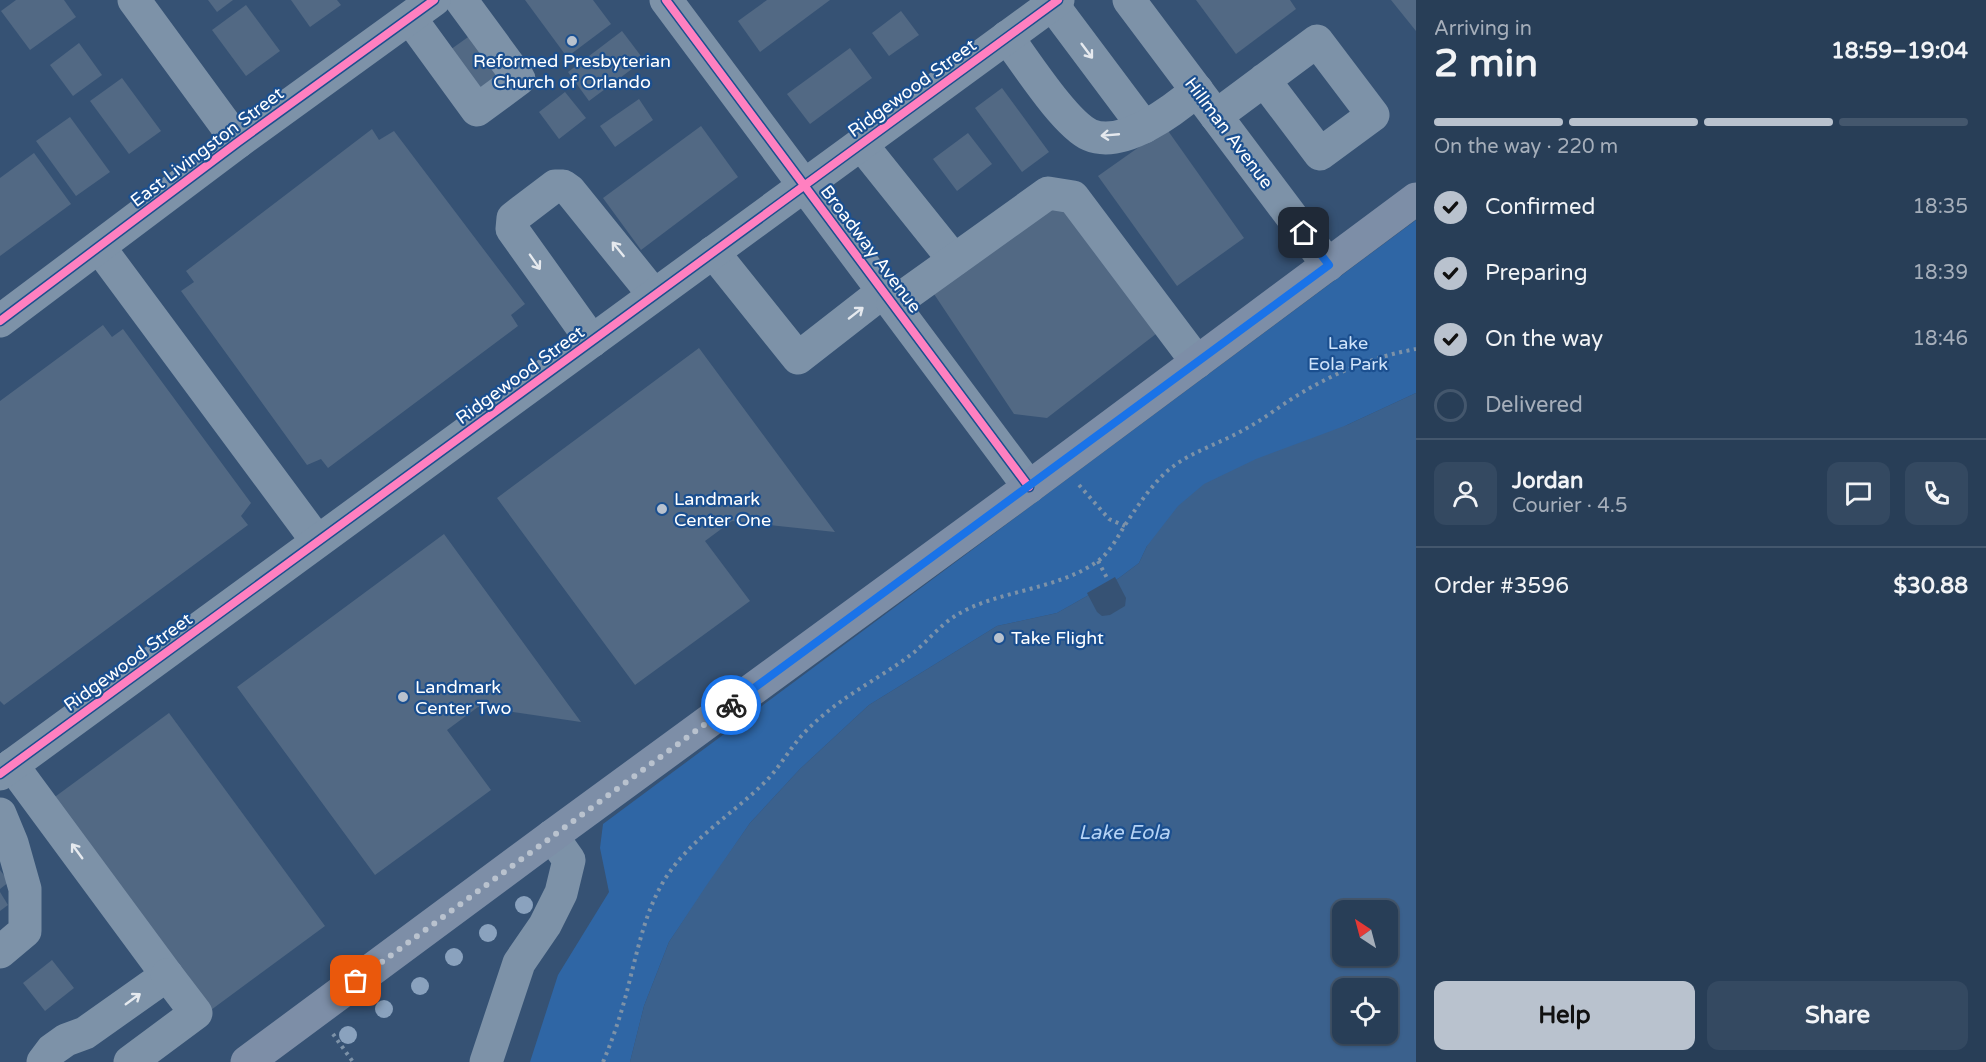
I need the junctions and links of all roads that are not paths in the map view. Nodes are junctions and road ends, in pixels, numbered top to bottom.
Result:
1 (134, 0) edge
2 (461, 0) edge
3 (666, 0) edge
4 (1129, 0) edge
5 (1055, 2) edge
6 (422, 9) edge
7 (1007, 37) junction
8 (1264, 80) dead end
9 (1197, 90) junction
10 (1216, 116) junction
11 (1144, 127) junction
12 (238, 142) junction
13 (861, 144) junction
14 (805, 185) junction
15 (1416, 199) edge
16 (99, 247) junction
17 (713, 252) junction
18 (954, 260) junction
19 (1329, 265) junction
20 (654, 295) junction
21 (888, 298) junction
22 (0, 321) edge
23 (591, 341) junction
24 (1197, 362) junction
25 (1029, 487) junction
26 (317, 542) junction
27 (6, 770) edge
28 (0, 814) edge
29 (560, 830) junction
30 (0, 952) edge
31 (167, 975) junction
32 (85, 1033) junction
33 (43, 1062) edge
34 (62, 1062) edge
35 (130, 1062) edge
36 (247, 1062) edge
37 (486, 1062) edge

1 - 12 street
2 - 6 street
3 - 14 street, Broadway Avenue
4 - 9 street, Hillman Avenue
5 - 7 street, Ridgewood Street
5 -> 11 street
6 - 12 street, East Livingston Street
11 -> 7 street
7 - 13 street, Ridgewood Street
8 - 10 street
9 - 10 street, Hillman Avenue
9 - 11 street
10 - 19 street, Hillman Avenue
12 - 16 street, East Livingston Street
13 - 14 street, Ridgewood Street
13 - 18 street
14 - 17 street, Ridgewood Street
14 - 21 street, Broadway Avenue
15 - 19 main road
16 - 22 street, East Livingston Street
16 - 26 street
17 - 20 street, Ridgewood Street
17 -> 21 street
18 - 21 street
18 - 24 street
19 - 24 main road
20 - 23 street, Ridgewood Street
20 -> 23 street
21 - 25 street, Broadway Avenue
23 - 26 street, Ridgewood Street
24 - 25 main road
25 - 29 main road
26 - 27 street, Ridgewood Street
31 -> 27 street
28 - 30 street
29 - 36 main road
29 - 37 street
32 -> 31 street
31 - 35 street
32 - 33 street
32 - 34 street

